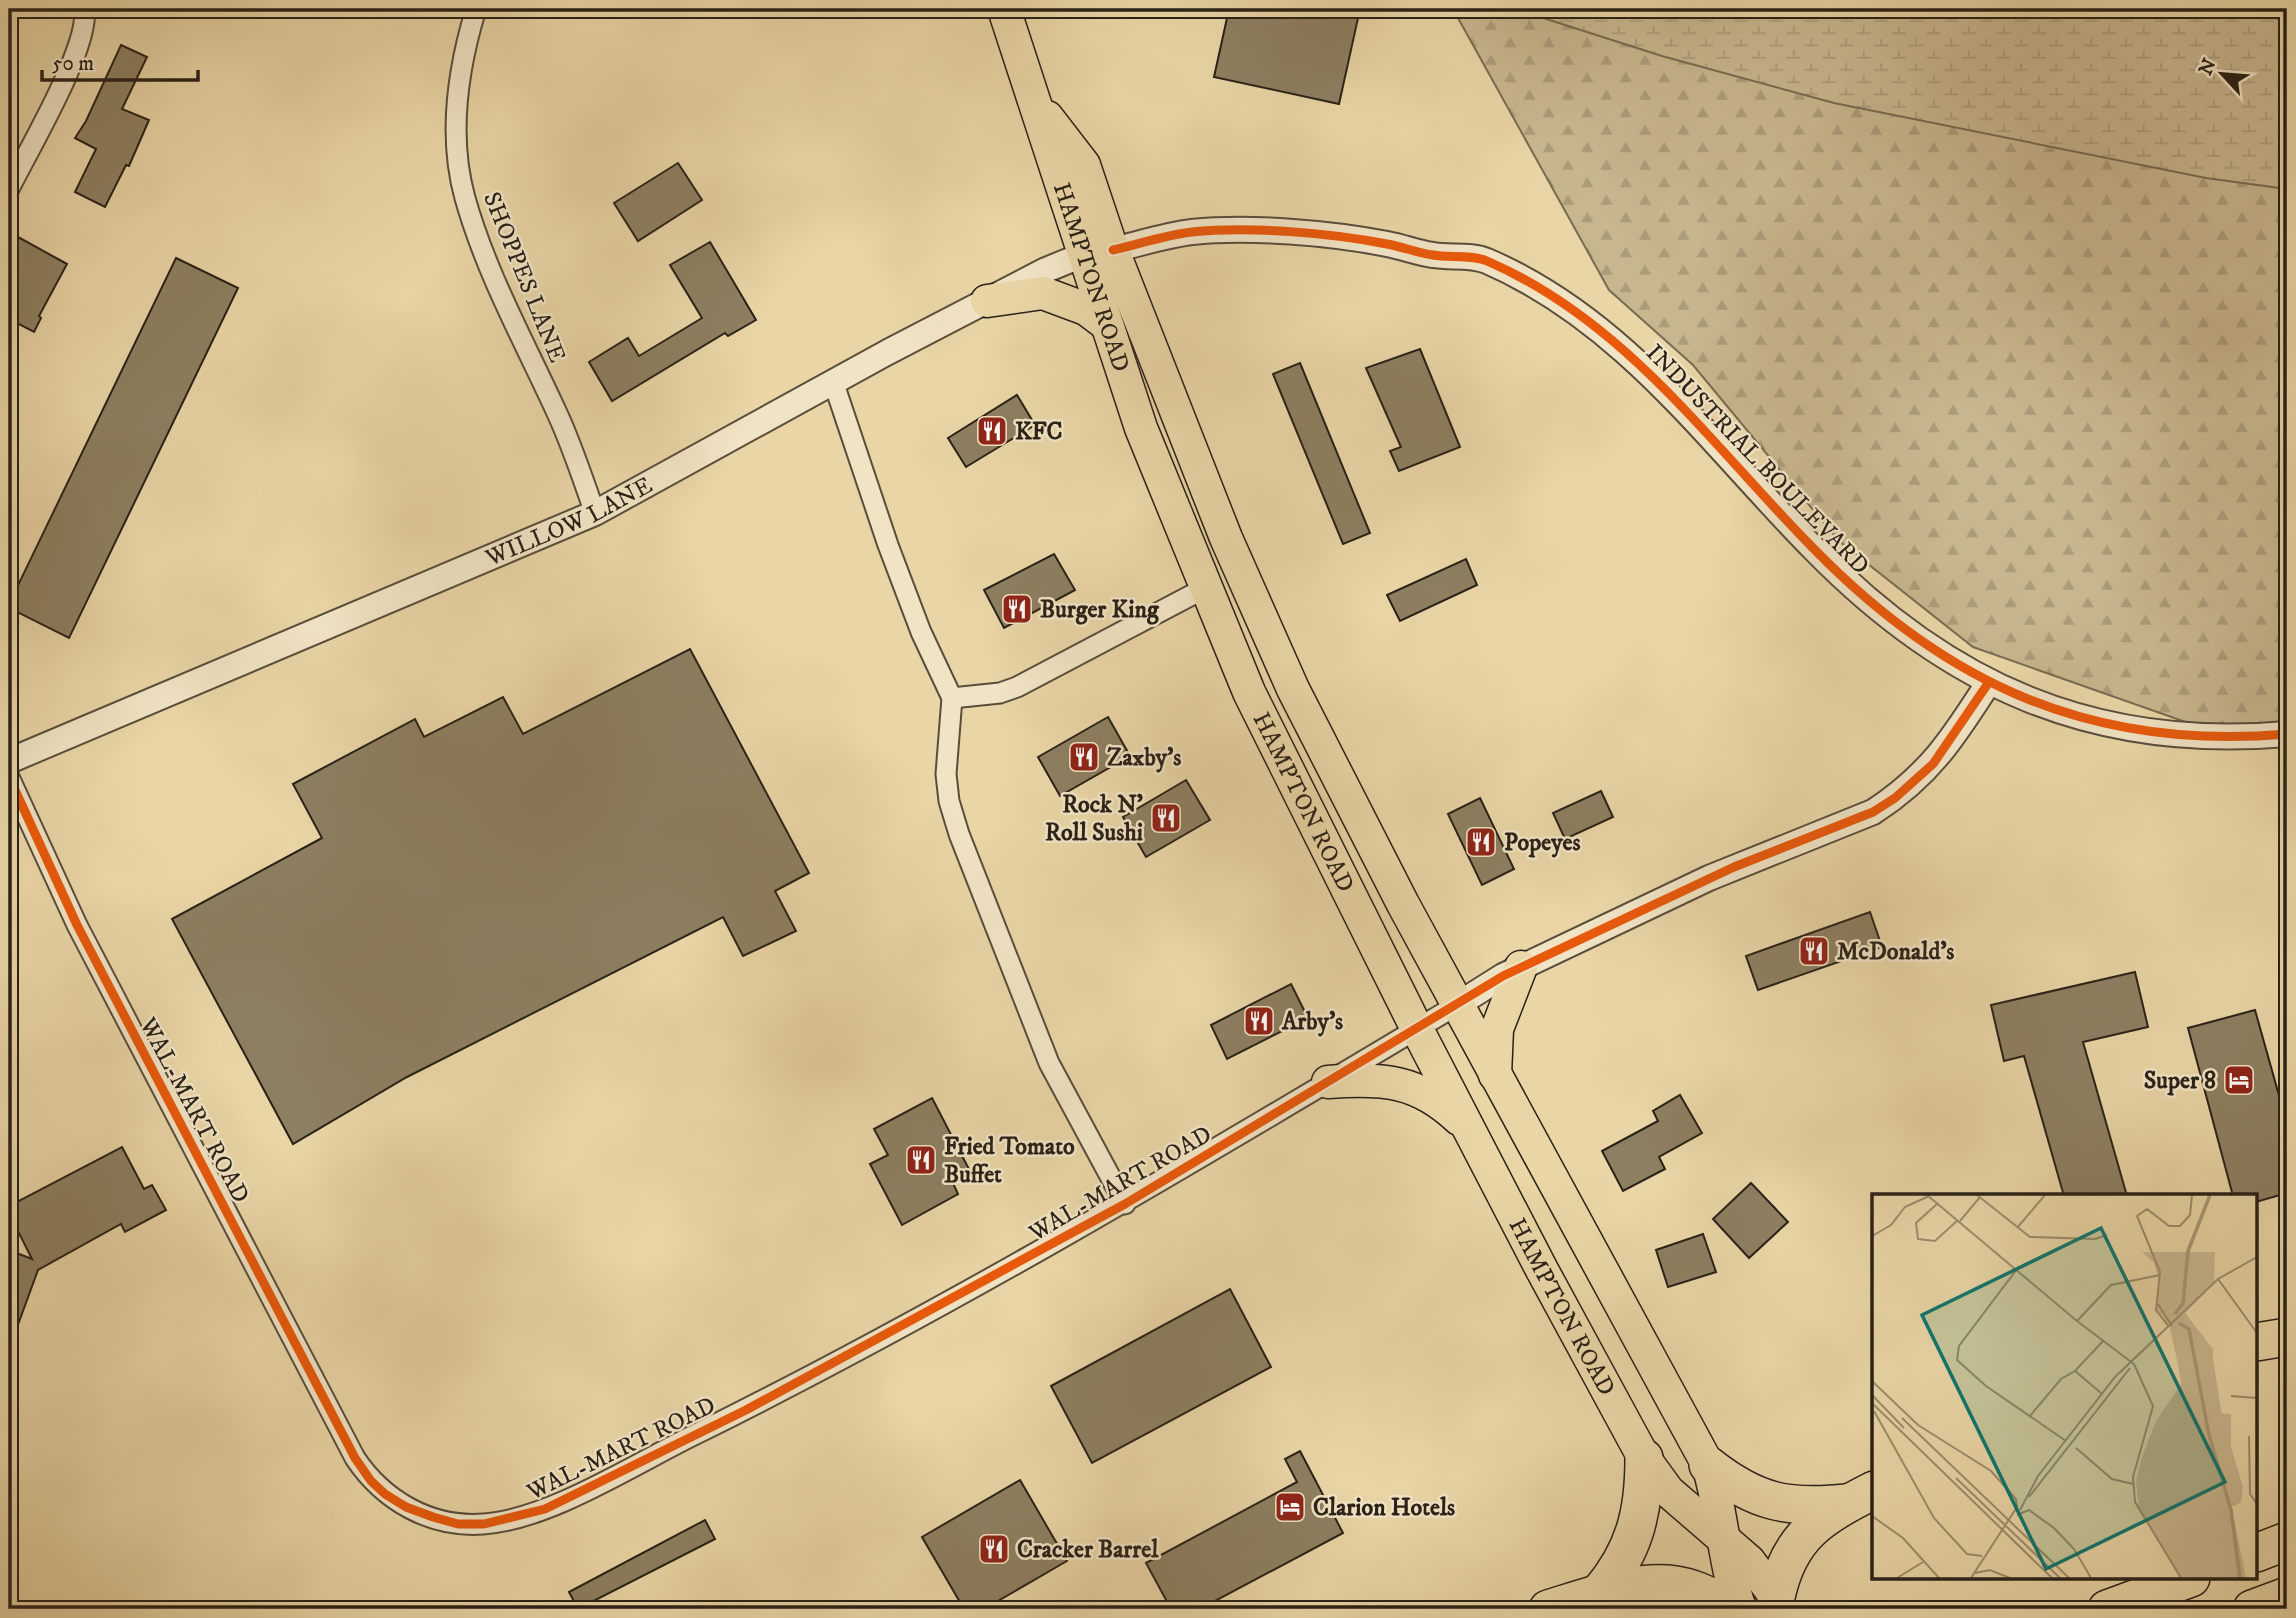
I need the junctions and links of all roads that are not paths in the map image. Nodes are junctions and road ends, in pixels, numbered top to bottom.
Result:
1 (84, 9) edge
2 (475, 9) edge
3 (1004, 9) edge
4 (1034, 99) junction
5 (9, 188) edge
6 (1102, 249) junction
7 (987, 302) junction
8 (1106, 324) junction
9 (833, 381) junction
10 (595, 513) junction
11 (1205, 588) junction
12 (1989, 682) junction
13 (952, 698) junction
14 (2287, 734) edge
15 (9, 761) edge
16 (9, 777) edge
17 (1521, 967) junction
18 (1457, 1005) junction
19 (1417, 1029) junction
20 (1495, 1077) junction
21 (1328, 1082) junction
22 (1467, 1127) junction
23 (1125, 1204) junction
24 (2287, 1337) edge
25 (2258, 1342) edge
26 (1644, 1458) junction
27 (1709, 1465) junction
28 (1861, 1497) edge
29 (1721, 1536) junction
30 (2287, 1541) edge
31 (2258, 1552) edge
32 (2186, 1580) edge
33 (1599, 1593) junction
34 (2287, 1596) edge
35 (1776, 1597) joint
36 (1548, 1609) edge
37 (1739, 1609) edge
38 (2107, 1609) edge
39 (2252, 1609) edge

1 - 5 street
2 - 10 street, SHOPPES LANE
3 - 4 main road, HAMPTON ROAD
4 - 6 main road, HAMPTON ROAD
4 - 6 main road, HAMPTON ROAD
6 - 7 street, WILLOW LANE
6 - 8 main road, HAMPTON ROAD
6 - 12 street, INDUSTRIAL BOULEVARD
6 - 18 main road, HAMPTON ROAD
7 - 8 main road
7 - 9 street, WILLOW LANE
8 - 11 main road, HAMPTON ROAD
9 - 10 street, WILLOW LANE
9 - 13 street
10 - 15 street, WILLOW LANE
11 - 13 street
11 - 19 main road, HAMPTON ROAD
12 - 14 street, INDUSTRIAL BOULEVARD
12 - 17 street
13 - 23 street
16 - 23 street, WAL-MART ROAD
17 - 18 street
17 - 20 main road
18 - 19 street, WAL-MART ROAD
18 - 20 main road, HAMPTON ROAD
19 - 21 street, WAL-MART ROAD
19 - 22 main road, HAMPTON ROAD
20 - 27 main road, HAMPTON ROAD
21 - 22 main road
21 - 23 street, WAL-MART ROAD
22 - 26 main road, HAMPTON ROAD
24 - 25 highway
26 - 29 main road, HAMPTON ROAD
26 - 33 highway
27 - 28 highway
27 - 29 main road, HAMPTON ROAD
28 - 35 highway
29 - 35 main road, HAMPTON ROAD
29 - 37 main road, HAMPTON ROAD
30 - 31 highway
32 - 38 highway
33 - 36 highway
33 - 37 highway
34 - 39 highway

